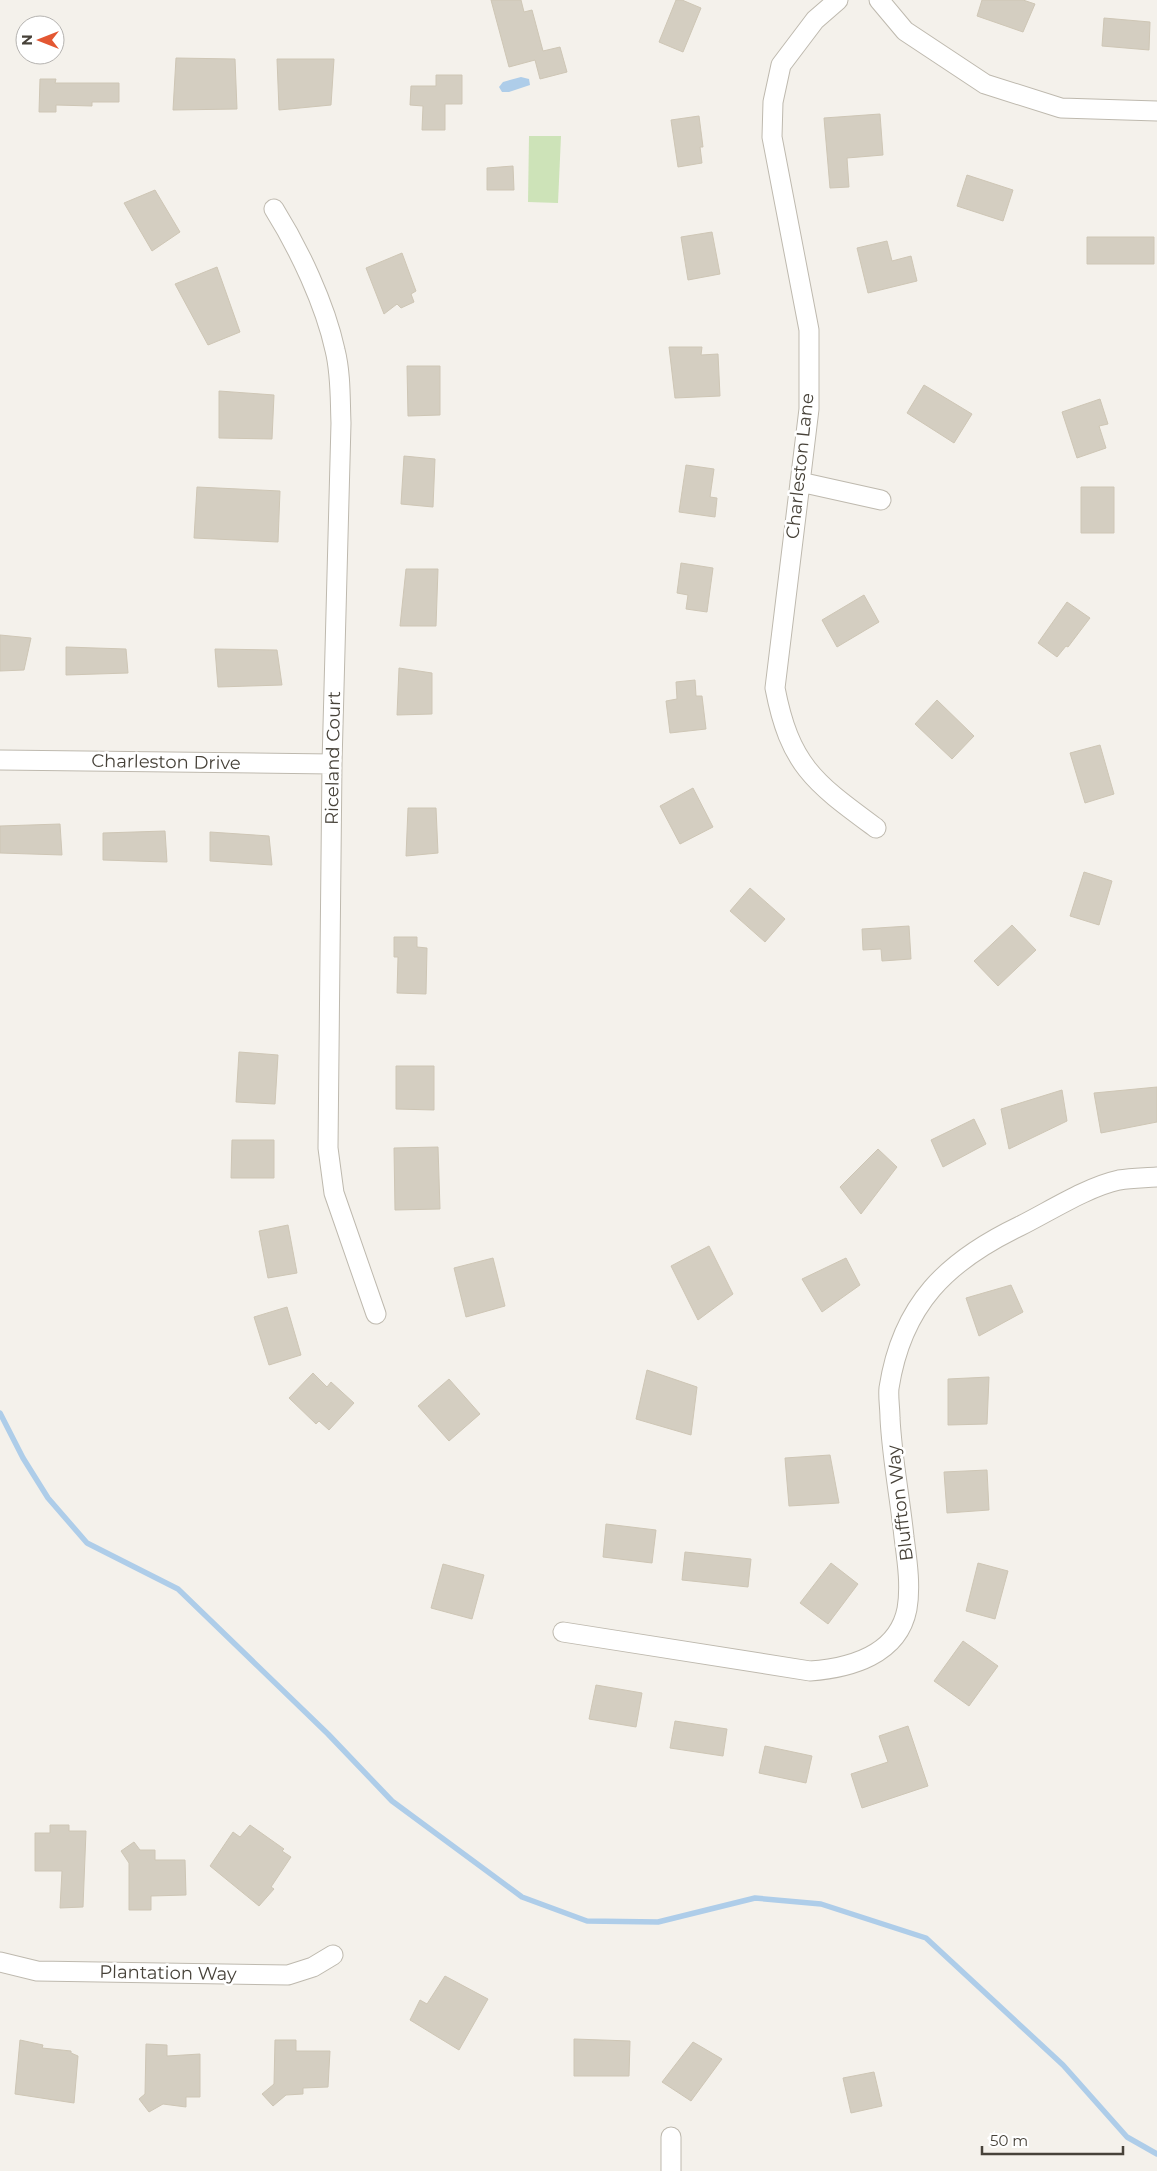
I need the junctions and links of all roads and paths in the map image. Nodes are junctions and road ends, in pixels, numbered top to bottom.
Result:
1 (838, 0) edge
2 (879, 0) edge
3 (1157, 111) edge
4 (274, 209) dead end
5 (800, 482) junction
6 (881, 500) dead end
7 (0, 760) edge
8 (332, 764) junction
9 (876, 828) dead end
10 (1157, 1177) edge
11 (376, 1314) dead end
12 (563, 1632) dead end
13 (333, 1955) dead end
14 (0, 1962) edge
15 (671, 2137) dead end
16 (671, 2171) edge

1 - 5 street, Charleston Lane
2 - 3 street
4 - 8 street, Riceland Court
5 - 6 street
5 - 9 street, Charleston Lane
7 - 8 street, Charleston Drive
8 - 11 street, Riceland Court
10 - 12 street, Bluffton Way
13 - 14 street, Plantation Way
15 - 16 street

